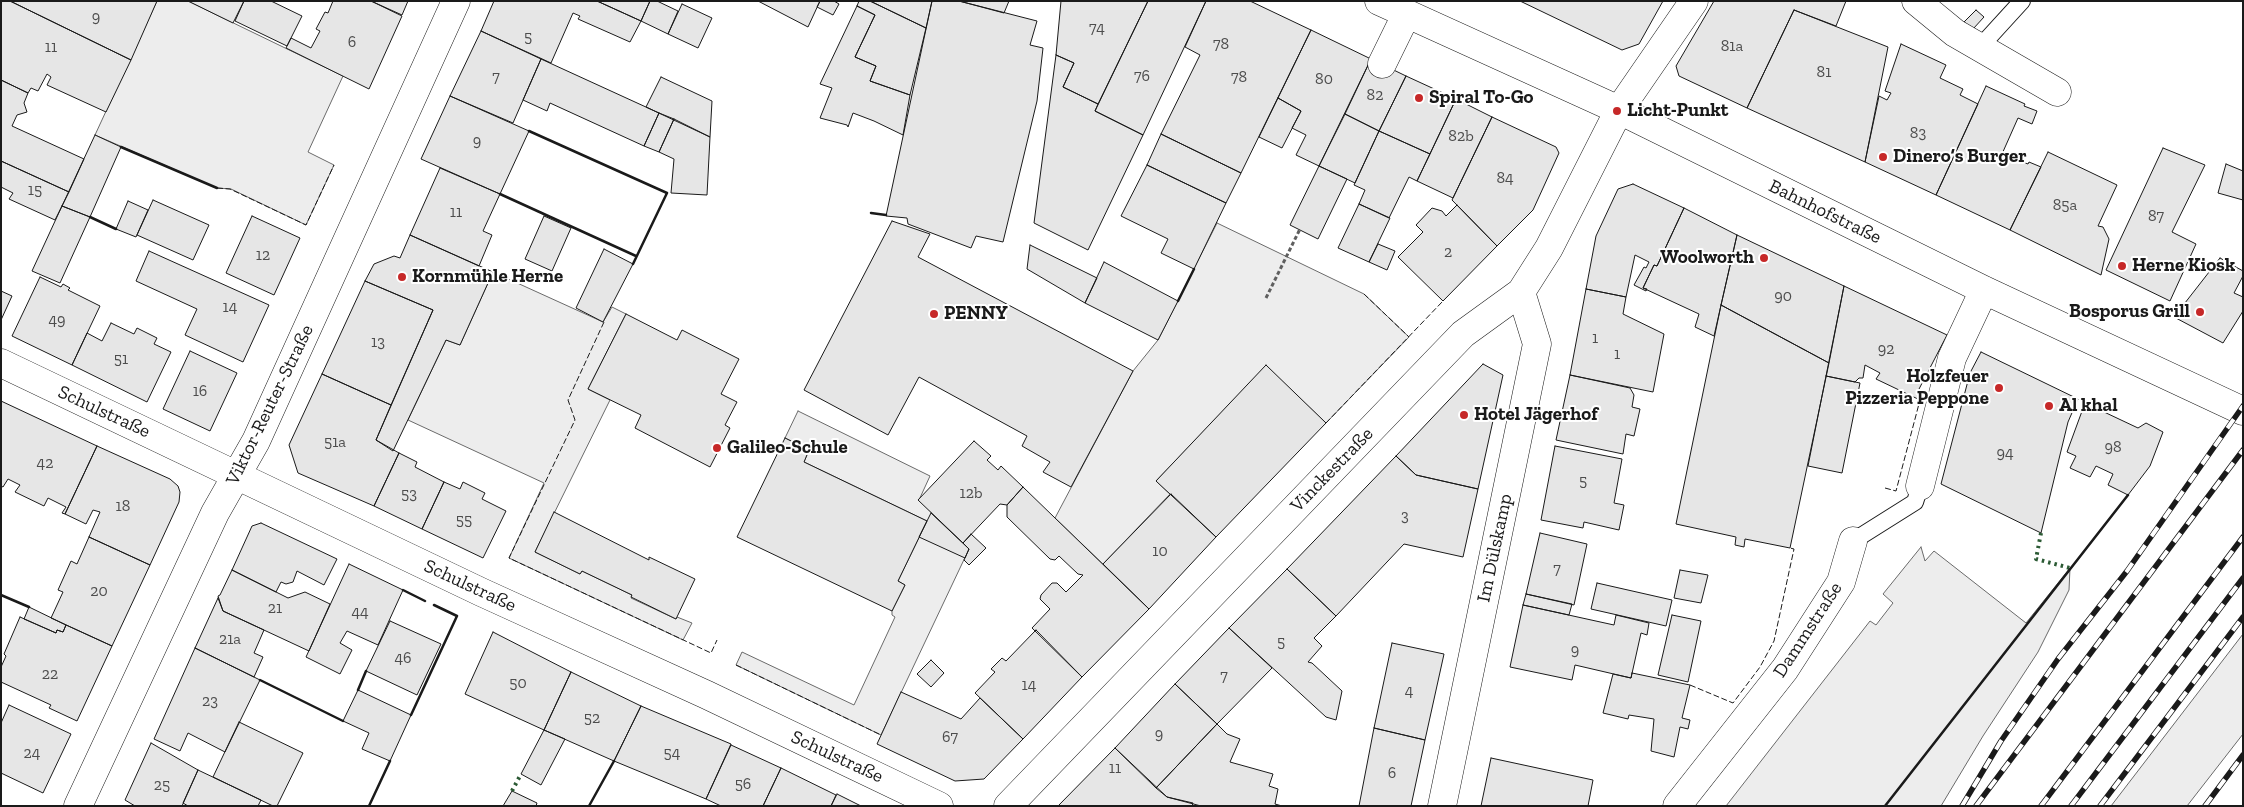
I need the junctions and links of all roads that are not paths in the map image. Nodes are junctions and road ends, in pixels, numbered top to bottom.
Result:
1 (456, 1) edge
2 (1379, 1) edge
3 (1694, 1) edge
4 (1916, 1) edge
5 (2022, 1) edge
6 (1406, 15) junction
7 (1980, 47) junction
8 (1382, 64) dead end
9 (2057, 92) dead end
10 (1619, 110) junction
11 (1984, 290) junction
12 (1521, 292) junction
13 (1, 364) edge
14 (2243, 411) edge
15 (237, 475) junction
16 (1920, 486) joint
17 (1853, 541) joint
18 (78, 806) edge
19 (939, 806) edge
20 (1008, 806) edge
21 (1442, 806) edge
22 (1677, 806) edge

1 - 15 street, Viktor-Reuter-Straße
2 - 6 street, Bahnhofstraße
3 - 10 street, Vinckestraße
4 - 7 street
5 - 7 lane
6 - 8 street
6 - 10 street, Bahnhofstraße
7 - 9 street
10 - 11 street, Bahnhofstraße
10 - 12 street, Vinckestraße
11 - 14 street, Bahnhofstraße
11 - 16 street, Dammstraße
12 - 20 street, Vinckestraße
12 - 21 street, Im Dülskamp
13 - 15 street, Schulstraße
15 - 18 street, Viktor-Reuter-Straße
15 - 19 street, Schulstraße
16 - 17 lane, Dammstraße
17 - 22 street, Dammstraße

